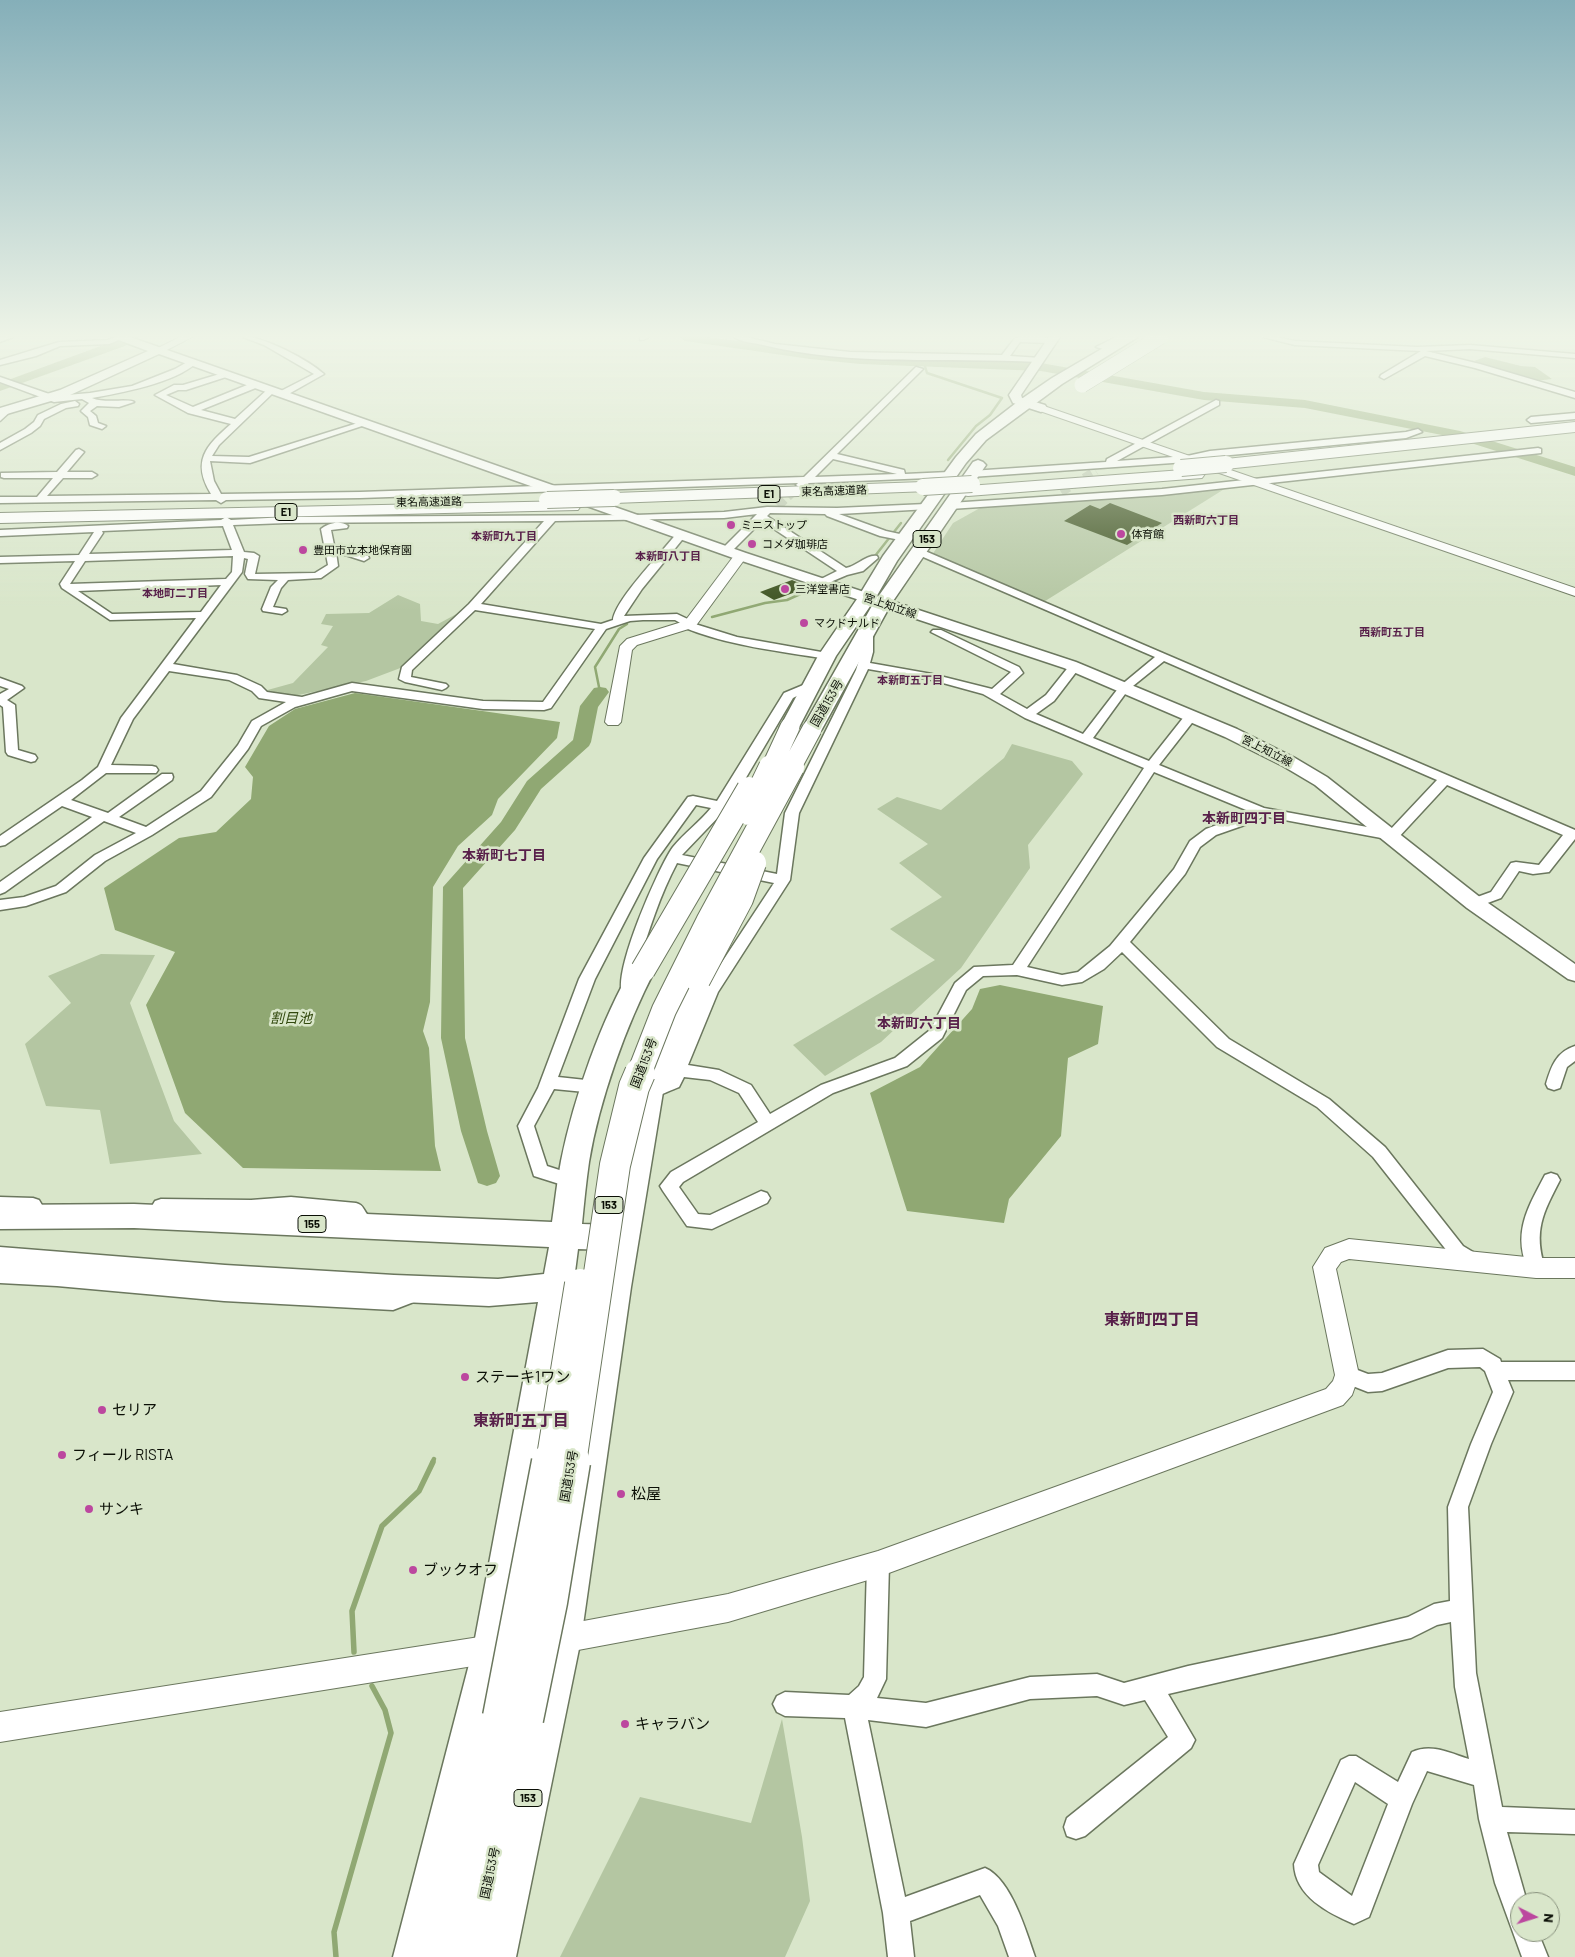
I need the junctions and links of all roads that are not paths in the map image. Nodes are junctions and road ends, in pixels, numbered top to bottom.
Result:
1 (31, 428) edge
2 (230, 428) edge
3 (350, 428) edge
4 (375, 428) edge
5 (860, 428) edge
6 (996, 428) edge
7 (1011, 428) edge
8 (1098, 428) edge
9 (1169, 428) edge
10 (1574, 428) edge
11 (1575, 435) edge
12 (1528, 441) junction
13 (1141, 443) junction
14 (1415, 443) junction
15 (0, 447) edge
16 (79, 452) dead end
17 (832, 456) junction
18 (206, 458) junction
19 (1106, 464) junction
20 (1188, 467) junction
21 (1096, 470) tunnel mouth
22 (60, 475) junction
23 (92, 475) dead end
24 (949, 475) junction
25 (4, 476) dead end
26 (1253, 481) junction
27 (970, 483) junction
28 (802, 484) junction
29 (922, 491) junction
30 (550, 495) junction
31 (40, 498) junction
32 (218, 498) junction
33 (0, 500) edge
34 (778, 506) tunnel mouth
35 (950, 506) junction
36 (634, 511) junction
37 (828, 511) junction
38 (0, 512) edge
39 (296, 512) junction
40 (764, 513) junction
41 (0, 518) edge
42 (552, 519) junction
43 (381, 520) junction
44 (227, 522) junction
45 (0, 524) edge
46 (98, 532) dead end
47 (0, 533) edge
48 (681, 535) junction
49 (905, 538) junction
50 (329, 547) junction
51 (918, 552) junction
52 (239, 554) junction
53 (734, 554) junction
54 (81, 558) junction
55 (364, 558) dead end
56 (873, 558) dead end
57 (0, 560) edge
58 (844, 572) junction
59 (283, 576) junction
60 (230, 582) junction
61 (821, 583) junction
62 (67, 588) junction
63 (1575, 592) edge
64 (874, 602) junction
65 (473, 606) junction
66 (282, 611) dead end
67 (206, 614) junction
68 (618, 621) junction
69 (688, 624) junction
70 (602, 627) junction
71 (937, 632) dead end
72 (867, 634) junction
73 (1002, 643) junction
74 (827, 656) junction
75 (990, 656) junction
76 (1162, 658) junction
77 (863, 665) junction
78 (166, 667) junction
79 (1074, 667) junction
80 (0, 682) edge
81 (812, 685) junction
82 (442, 686) dead end
83 (1124, 688) junction
84 (993, 694) junction
85 (0, 700) edge
86 (301, 700) junction
87 (1027, 714) junction
88 (1192, 716) junction
89 (613, 722) dead end
90 (801, 728) junction
91 (1085, 740) junction
92 (6, 754) edge
93 (31, 758) dead end
94 (1151, 767) junction
95 (103, 769) junction
96 (152, 770) dead end
97 (167, 777) dead end
98 (1445, 779) junction
99 (61, 801) junction
100 (721, 806) junction
101 (1261, 811) junction
102 (106, 818) junction
103 (147, 832) junction
104 (1573, 834) edge
105 (1392, 836) junction
106 (0, 842) edge
107 (673, 858) junction
108 (783, 880) junction
109 (0, 889) edge
110 (1474, 903) junction
111 (0, 905) edge
112 (1121, 942) junction
113 (1017, 970) junction
114 (1575, 974) edge
115 (627, 999) junction
116 (1575, 1052) edge
117 (679, 1070) junction
118 (548, 1082) junction
119 (1554, 1084) dead end
120 (595, 1087) junction
121 (649, 1092) junction
122 (768, 1124) junction
123 (1551, 1180) dead end
124 (572, 1181) junction
125 (761, 1198) dead end
126 (0, 1204) edge
127 (0, 1217) edge
128 (374, 1227) junction
129 (565, 1236) junction
130 (624, 1238) junction
131 (0, 1260) edge
132 (1474, 1261) junction
133 (1536, 1268) junction
134 (1575, 1268) edge
135 (0, 1275) edge
136 (557, 1283) junction
137 (616, 1287) junction
138 (420, 1290) junction
139 (504, 1293) junction
140 (548, 1332) junction
141 (1575, 1370) edge
142 (1495, 1371) junction
143 (1347, 1375) junction
144 (584, 1502) junction
145 (878, 1564) junction
146 (1462, 1608) junction
147 (562, 1639) junction
148 (502, 1648) junction
149 (1150, 1687) junction
150 (785, 1704) dead end
151 (854, 1707) junction
152 (0, 1727) edge
153 (1484, 1776) junction
154 (1402, 1799) junction
155 (1491, 1819) junction
156 (1575, 1822) edge
157 (1076, 1827) dead end
158 (1511, 1892) edge
159 (896, 1914) junction
160 (1529, 1942) edge
161 (415, 1957) edge
162 (446, 1957) edge
163 (472, 1957) edge
164 (494, 1957) edge
165 (901, 1957) edge
166 (1022, 1957) edge
167 (1535, 1957) edge

1 - 15 street
2 - 18 street
3 - 18 street
4 - 30 main road, 宮上知立線
5 - 17 street
6 - 24 highway, 国道153号 / 153
7 - 27 highway, 国道153号 / 153
8 - 13 street
9 - 13 street
10 - 12 highway, 東名高速道路 / E1
11 - 12 highway, 東名高速道路 / E1
12 - 14 highway, 東名高速道路 / E1
12 - 26 street
13 - 19 street
13 - 20 street
14 - 20 highway, 東名高速道路 / E1
14 - 20 street
16 - 22 street
17 - 28 street
17 - 29 street
18 - 32 street
19 - 20 street
19 - 21 street
19 - 27 street
20 - 26 street
20 - 27 highway, 東名高速道路 / E1
22 - 23 street
22 - 25 street
22 - 31 street
24 - 29 highway, 国道153号 / 153
24 - 29 street
26 - 35 street
26 - 63 street
27 - 29 highway, 東名高速道路 / E1
27 - 35 highway, 国道153号 / 153
28 - 29 street
28 - 30 street
29 - 30 highway, 東名高速道路 / E1, bridge
29 - 36 highway, 東名高速道路 / E1
29 - 37 street
29 - 49 highway, 国道153号 / 153
30 - 32 street
30 - 36 main road, 宮上知立線
30 - 38 highway, 東名高速道路 / E1
31 - 32 street
31 - 33 street
34 - 40 street
35 - 51 highway, 国道153号 / 153
36 - 39 highway, 東名高速道路 / E1
36 - 40 street
36 - 42 street
36 - 48 main road, 宮上知立線
37 - 40 street
37 - 49 street
39 - 41 highway, 東名高速道路 / E1
39 - 45 highway
40 - 53 street
40 - 58 street
42 - 43 street
42 - 65 street
43 - 44 street
43 - 50 street
44 - 47 street
44 - 52 street
46 - 54 street
48 - 53 main road, 宮上知立線
48 - 68 street
49 - 64 highway, 国道153号 / 153
50 - 55 street
50 - 59 street
51 - 64 highway, 国道153号 / 153
51 - 76 street
52 - 54 street
52 - 59 street
52 - 60 street
53 - 61 main road, 宮上知立線
53 - 69 street
54 - 57 street
54 - 62 street
56 - 58 street
58 - 61 street
59 - 66 street
60 - 62 street
60 - 67 street
61 - 64 main road, 宮上知立線
62 - 67 street
64 - 72 highway, 国道153号 / 153
64 - 73 main road, 宮上知立線
64 - 74 highway, 国道153号 / 153
65 - 70 street
65 - 82 street
67 - 78 street
68 - 69 street
68 - 70 street
69 - 74 street
69 - 89 street
70 - 86 street
71 - 75 street
72 - 77 street
72 - 90 highway, 国道153号 / 153
73 - 75 street
73 - 79 main road, 宮上知立線
74 - 81 highway, 国道153号 / 153
75 - 84 street
76 - 83 street
76 - 98 street
77 - 84 street
77 - 108 street
78 - 86 street
78 - 95 street
79 - 83 main road, 宮上知立線
79 - 87 street
80 - 85 street
81 - 90 highway, 国道153号 / 153
81 - 100 street
83 - 88 main road, 宮上知立線
83 - 91 street
84 - 87 street
85 - 92 street
86 - 103 street
87 - 91 street
88 - 94 street
88 - 105 main road, 宮上知立線
90 - 115 highway, 153, bridge
90 - 121 highway, 153, bridge
90 - 162 highway, 国道153号 / 153, bridge
90 - 163 highway, 国道153号 / 153, bridge
91 - 94 street
92 - 93 street
94 - 101 street
94 - 113 street
95 - 96 street
95 - 99 street
97 - 102 street
98 - 104 street
98 - 105 street
99 - 102 street
99 - 106 street
100 - 107 street
100 - 118 street
101 - 105 street
101 - 112 street
102 - 103 street
102 - 109 street
103 - 111 street
104 - 110 street
105 - 110 main road, 宮上知立線
107 - 108 street
107 - 115 street
108 - 117 street
110 - 114 main road, 宮上知立線
112 - 113 street
112 - 132 street
113 - 122 street
115 - 120 highway, 153
116 - 119 street
117 - 121 street
117 - 122 street
118 - 120 street
118 - 124 street
120 - 124 highway, 153
121 - 130 highway, 153
122 - 125 street
123 - 133 street
124 - 129 highway, 153
126 - 128 street
127 - 128 highway, 155
128 - 129 highway, 155
129 - 130 highway, 155
129 - 136 highway, 153
130 - 137 highway, 153
131 - 138 highway
132 - 133 street
132 - 143 street
133 - 134 street
135 - 138 street
136 - 137 highway
136 - 139 highway
136 - 140 highway, 153
137 - 144 highway, 153
138 - 139 highway
139 - 140 highway
140 - 148 highway, 153
141 - 142 street
142 - 143 street
142 - 146 street
143 - 145 street
144 - 147 highway, 153
144 - 148 highway
145 - 147 street
145 - 151 street
146 - 149 street
146 - 153 street
147 - 148 street
147 - 164 highway, 153
148 - 152 street
148 - 161 highway, 153
149 - 151 street
149 - 157 street
150 - 151 street
151 - 159 street
153 - 154 street
153 - 155 street
154 - 154 street
155 - 156 street
155 - 158 street
159 - 165 street
159 - 166 street
160 - 167 street

